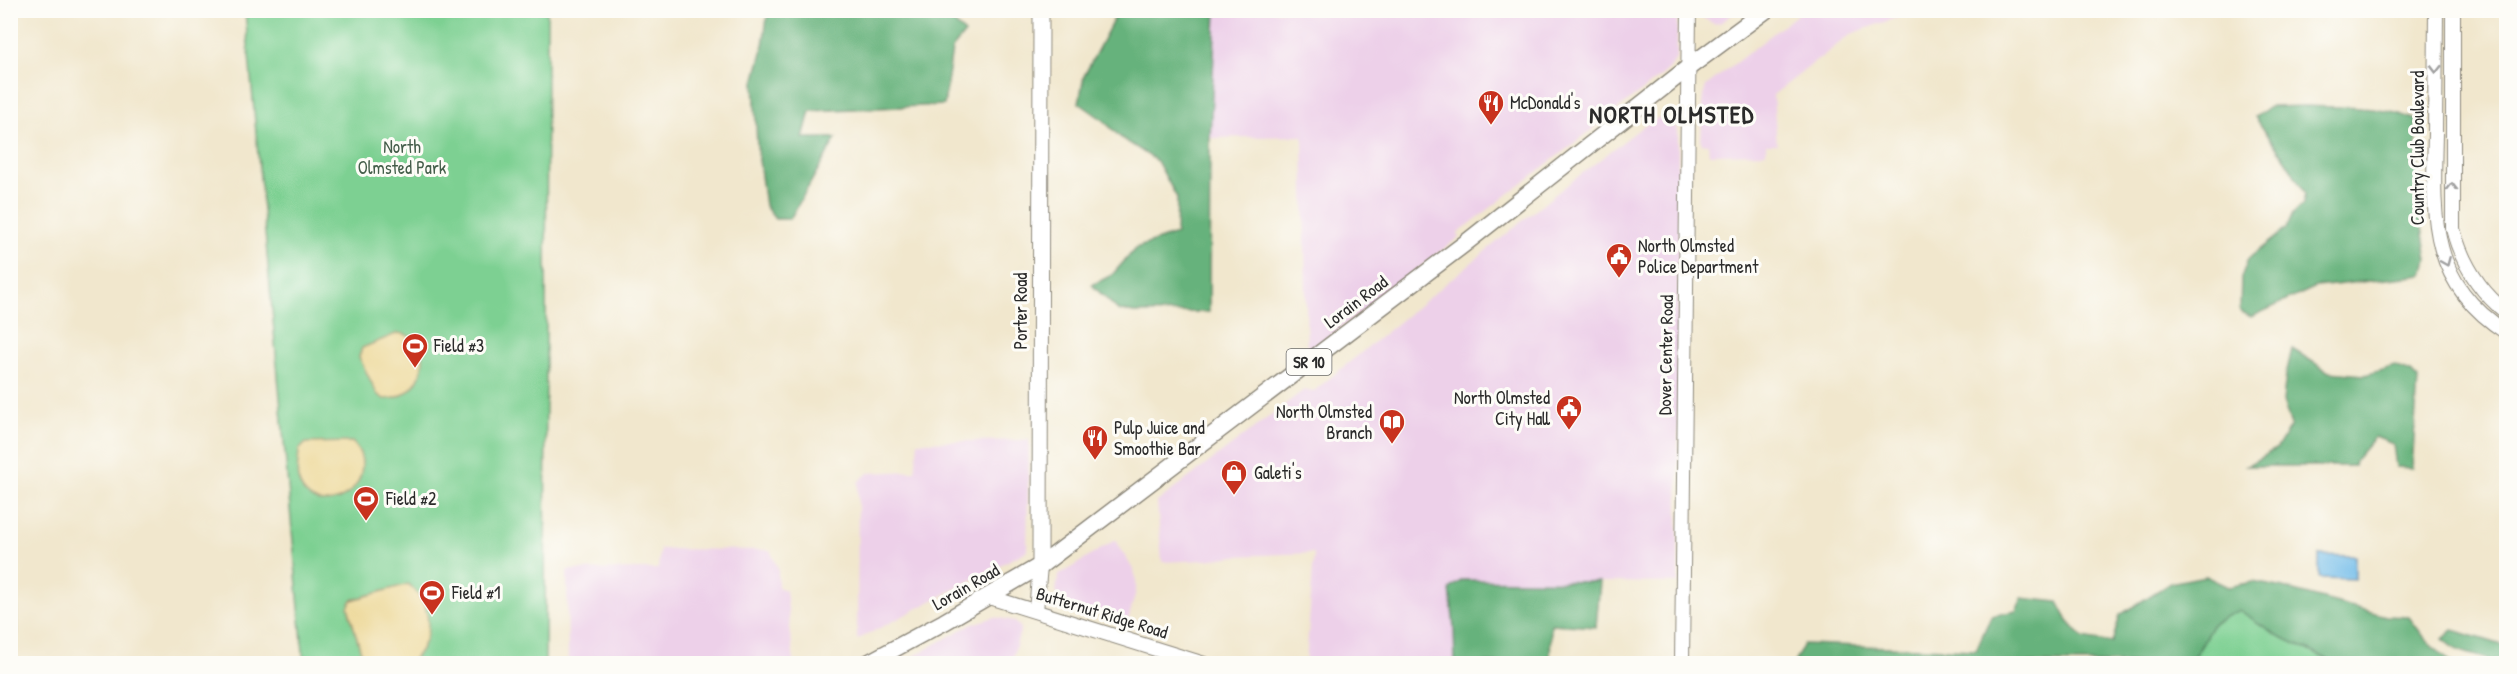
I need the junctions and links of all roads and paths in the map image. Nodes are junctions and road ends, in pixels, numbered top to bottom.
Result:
1 (1041, 10) edge
2 (1689, 10) edge
3 (1766, 10) edge
4 (2436, 10) edge
5 (2453, 10) edge
6 (1689, 67) junction
7 (2506, 312) edge
8 (2506, 332) edge
9 (1040, 566) junction
10 (989, 597) junction
11 (1036, 611) junction
12 (866, 663) edge
13 (1204, 663) edge
14 (1682, 663) edge

1 - 9 main road, Porter Road
2 - 6 street, Dover Center Road
3 - 6 main road, Lorain Road / SR 10
4 -> 8 street, Country Club Boulevard
7 -> 5 street, Country Club Boulevard
6 - 9 main road, Lorain Road / SR 10
6 - 14 street, Dover Center Road
9 - 10 main road, Lorain Road / SR 10
9 - 11 street, Porter Road
10 - 11 street, Butternut Ridge Road
10 - 12 main road, Lorain Road / SR 10
11 - 13 street, Butternut Ridge Road

